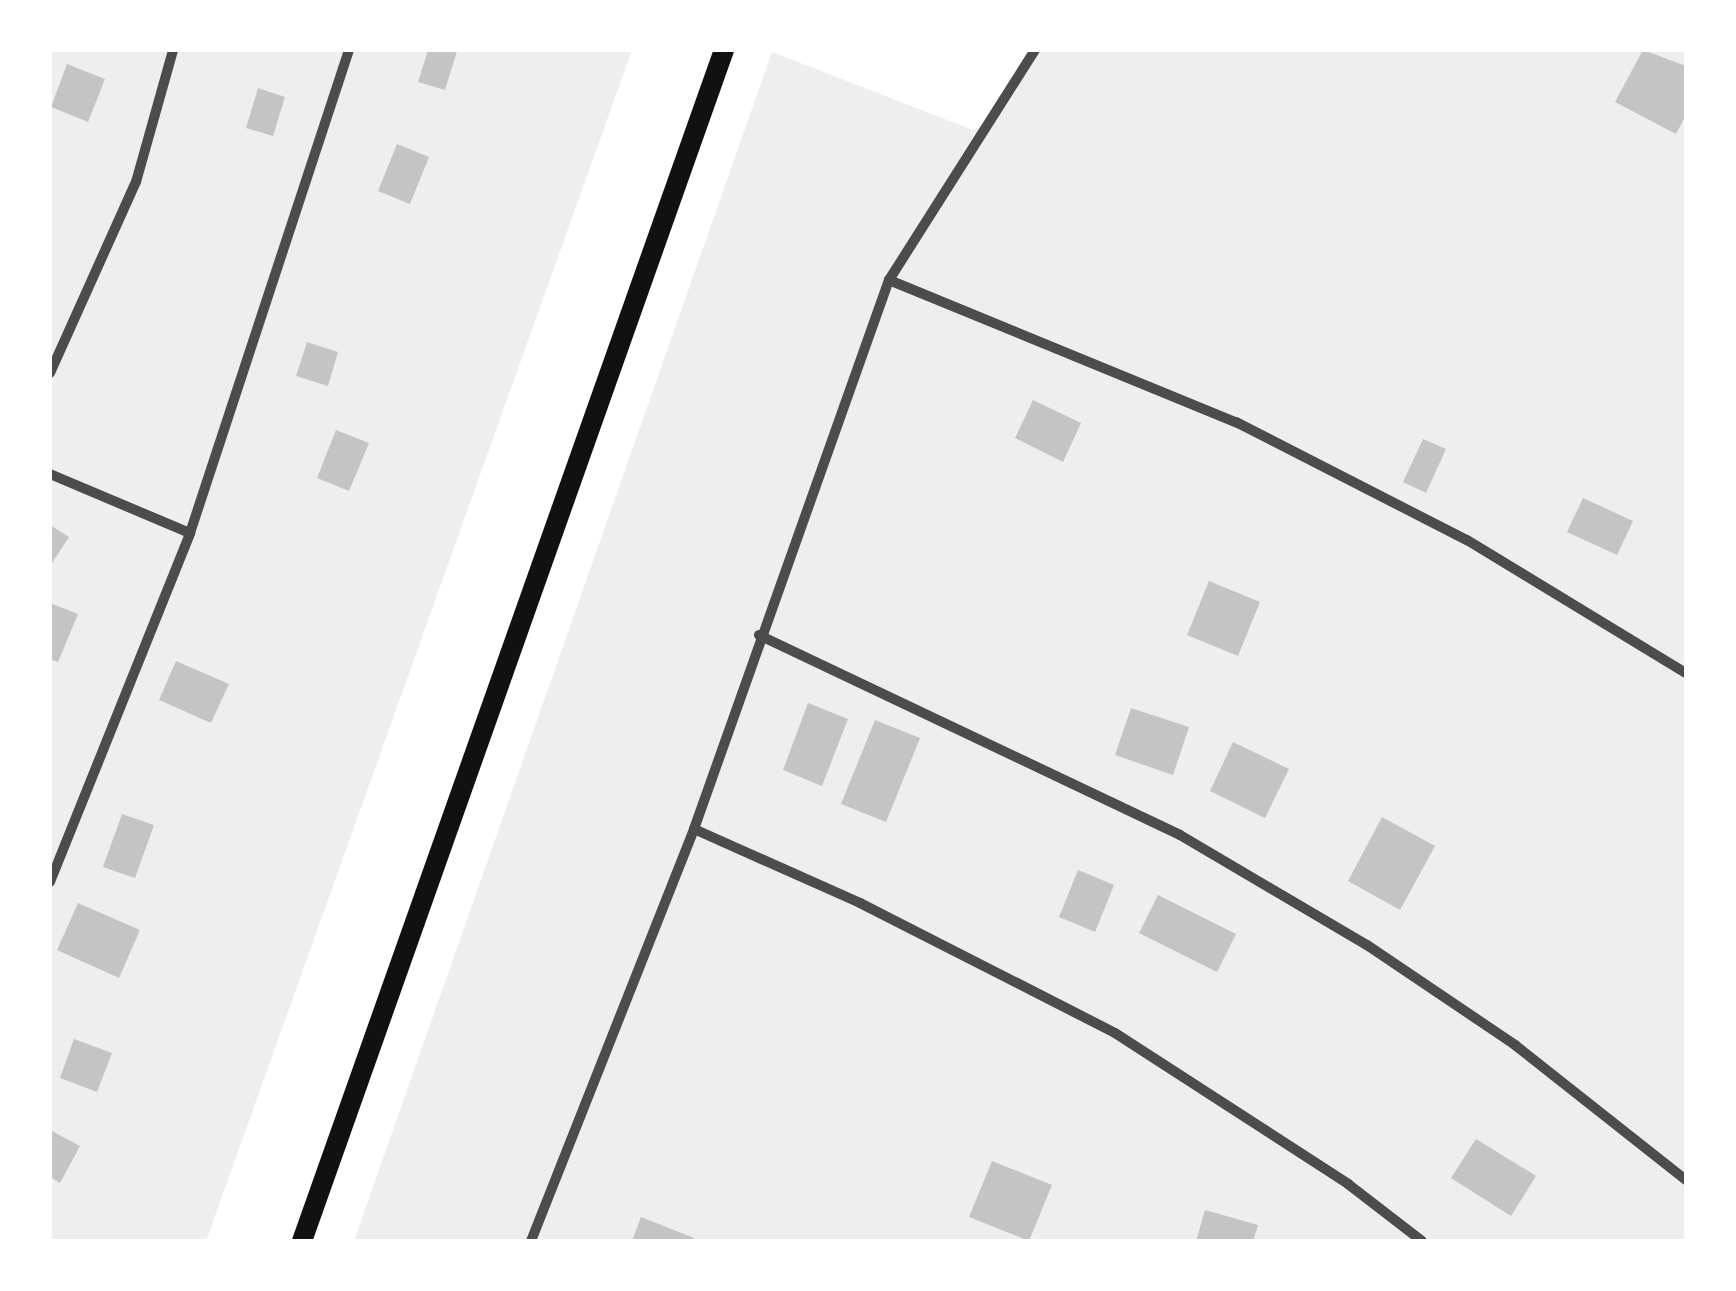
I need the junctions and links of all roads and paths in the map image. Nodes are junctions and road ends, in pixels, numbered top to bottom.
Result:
1 (173, 50) edge
2 (349, 50) edge
3 (724, 50) edge
4 (1034, 50) edge
5 (889, 280) junction
6 (50, 374) edge
7 (50, 474) edge
8 (190, 533) junction
9 (759, 635) junction
10 (1686, 674) edge
11 (694, 829) junction
12 (50, 882) edge
13 (1686, 1180) edge
14 (302, 1241) edge
15 (532, 1241) edge
16 (1422, 1241) edge

1 - 6 street
2 - 8 street
3 - 14 main road
4 - 5 street
5 - 9 street
5 - 10 street
7 - 8 street
8 - 12 street
9 - 11 street
9 - 13 street
11 - 15 street
11 - 16 street

